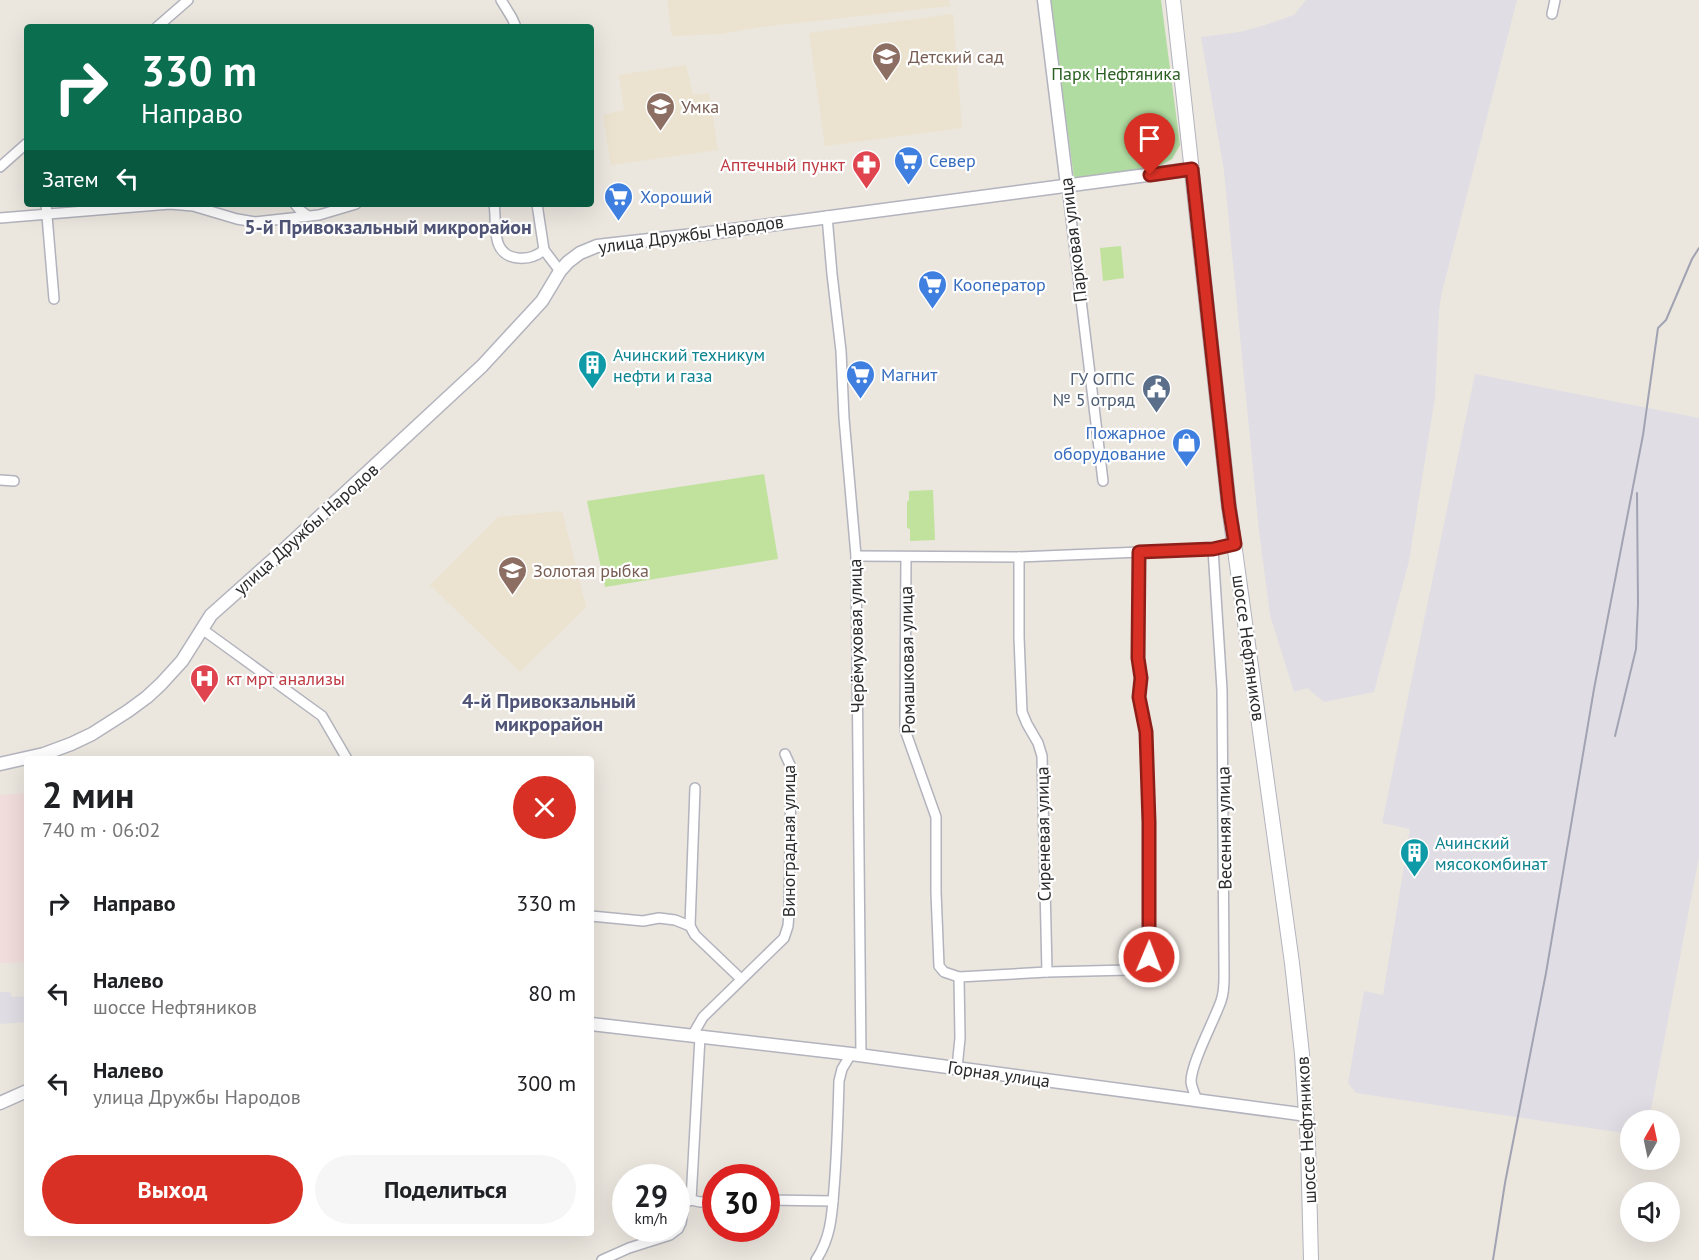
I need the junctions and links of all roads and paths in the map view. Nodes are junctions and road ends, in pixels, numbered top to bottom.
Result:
1 (188, 0) edge
2 (501, 0) edge
3 (1044, 0) edge
4 (1173, 0) edge
5 (1555, 0) edge
6 (1552, 14) dead end
7 (162, 24) edge
8 (515, 24) edge
9 (24, 145) edge
10 (0, 167) edge
11 (1192, 169) junction
12 (1067, 185) junction
13 (46, 207) edge
14 (136, 207) edge
15 (196, 207) edge
16 (298, 207) edge
17 (347, 207) edge
18 (494, 207) edge
19 (537, 207) edge
20 (46, 215) junction
21 (308, 216) junction
22 (827, 216) junction
23 (0, 218) edge
24 (544, 250) junction
25 (560, 271) junction
26 (54, 299) dead end
27 (0, 480) edge
28 (14, 481) dead end
29 (1103, 481) dead end
30 (1235, 544) junction
31 (1213, 549) junction
32 (1139, 552) junction
33 (856, 556) junction
34 (906, 557) junction
35 (1018, 557) junction
36 (202, 628) junction
37 (785, 754) dead end
38 (35, 756) edge
39 (345, 756) edge
40 (24, 759) edge
41 (0, 764) edge
42 (695, 788) dead end
43 (594, 916) edge
44 (690, 926) junction
45 (1047, 972) junction
46 (959, 977) junction
47 (741, 980) junction
48 (594, 1024) edge
49 (696, 1036) junction
50 (856, 1055) junction
51 (957, 1068) junction
52 (24, 1092) edge
53 (1197, 1100) junction
54 (0, 1103) edge
55 (1307, 1115) junction
56 (691, 1200) junction
57 (780, 1200) edge
58 (833, 1201) junction
59 (702, 1202) edge
60 (602, 1260) edge
61 (816, 1260) edge
62 (1311, 1260) edge

1 - 7 street
2 - 8 street
3 - 12 street, Парковая улица
4 - 11 main road, шоссе Нефтяников
5 - 6 street
9 - 10 street
11 - 12 street, улица Дружбы Народов
11 - 30 main road, шоссе Нефтяников
12 - 22 street, улица Дружбы Народов
12 - 29 street, Парковая улица
13 - 20 street
14 - 20 street
15 - 21 street
16 - 21 street
17 - 21 street
18 - 24 street
19 - 24 street
20 - 23 street
20 - 26 street
22 - 25 street, улица Дружбы Народов
22 - 33 street, Черёмуховая улица
24 - 25 street
25 - 36 street, улица Дружбы Народов
27 - 28 street
30 - 31 street
30 - 55 main road, шоссе Нефтяников
31 - 32 street
31 - 53 street, Весенняя улица
32 - 35 street
32 - 45 street
33 - 34 street
33 - 50 street, Черёмуховая улица
34 - 35 street
34 - 46 street, Ромашковая улица
35 - 45 street, Сиреневая улица
36 - 38 street, улица Дружбы Народов
36 - 39 street
37 - 47 street, Виноградная улица
40 - 41 street, улица Дружбы Народов
42 - 44 street
43 - 44 street
44 - 47 street
45 - 46 street
46 - 51 street
47 - 49 street, Виноградная улица
48 - 49 street, Горная улица
49 - 50 street, Горная улица
49 - 56 street
50 - 51 street, Горная улица
50 - 58 street, Черёмуховая улица
51 - 53 street, Горная улица
52 - 54 street
53 - 55 street, Горная улица
55 - 62 main road, шоссе Нефтяников
56 - 59 street
56 - 60 street
57 - 58 street
58 - 61 street, Черёмуховая улица

